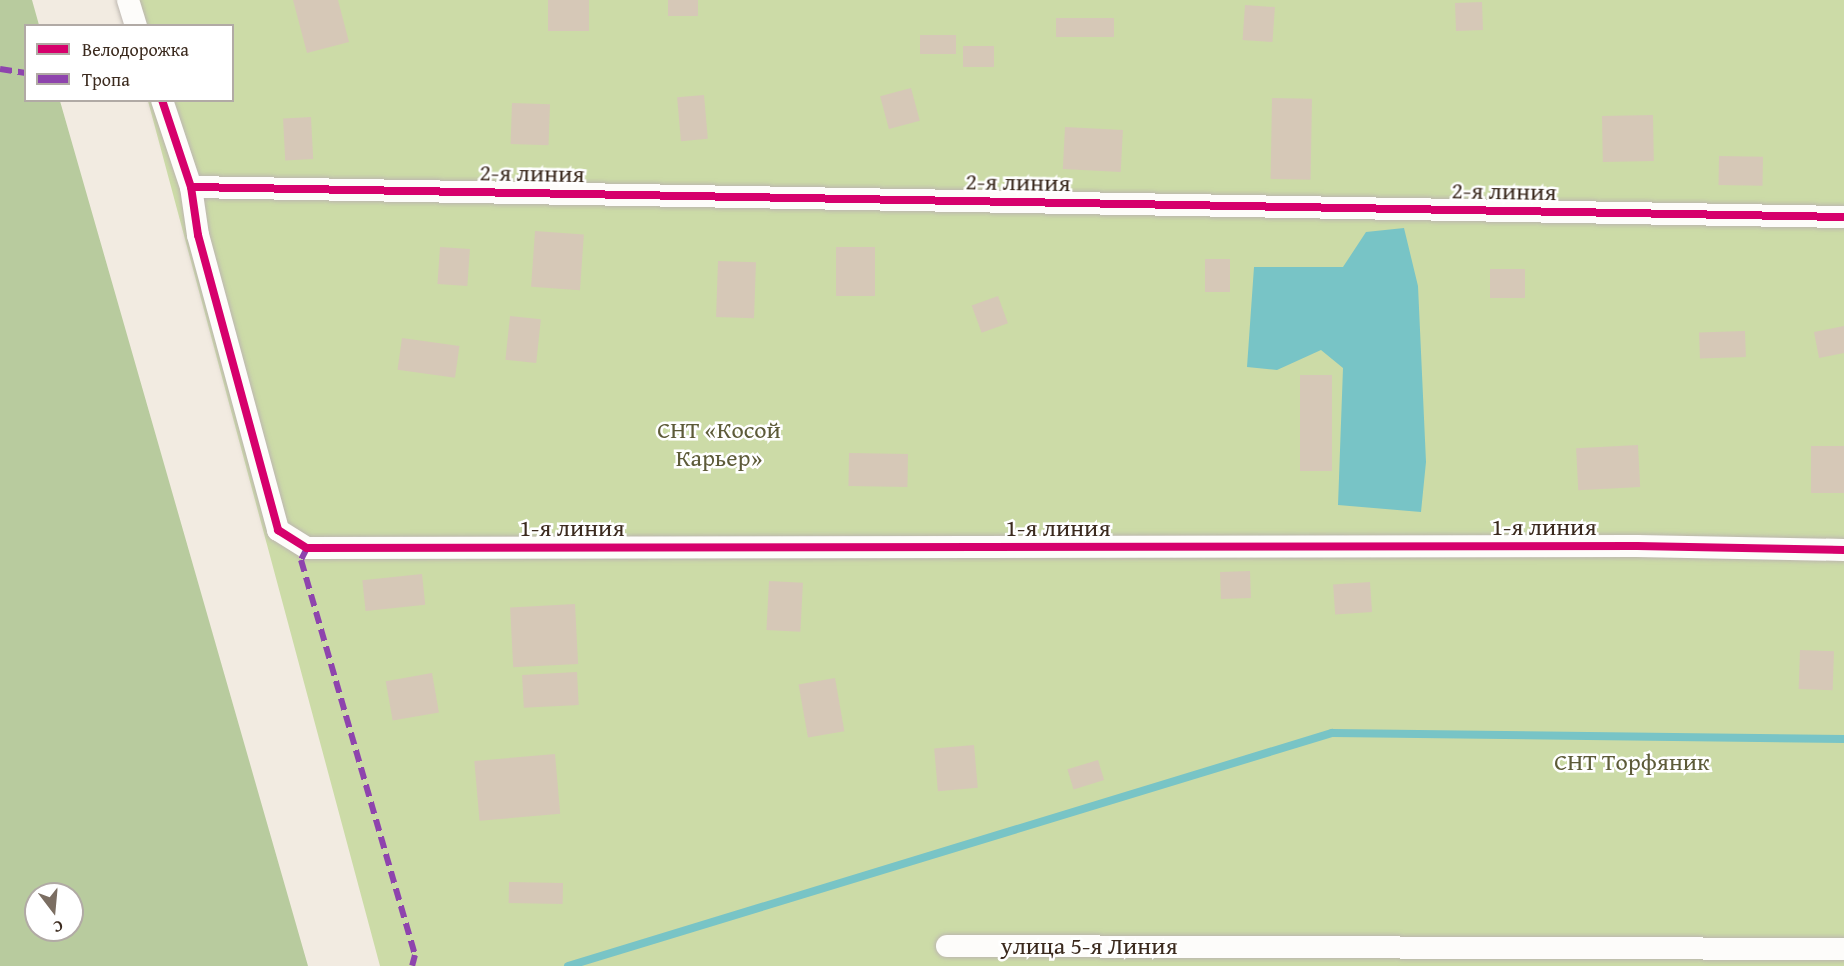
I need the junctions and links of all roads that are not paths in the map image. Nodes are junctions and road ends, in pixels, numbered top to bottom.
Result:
1 (128, 0) edge
2 (135, 24) edge
3 (163, 102) edge
4 (191, 187) junction
5 (1844, 217) edge
6 (1844, 550) edge
7 (947, 946) dead end
8 (1844, 949) edge

1 - 2 street
3 - 4 street
4 - 5 street, 2-я линия
4 - 6 street, 1-я линия
7 - 8 street, улица 5-я Линия

